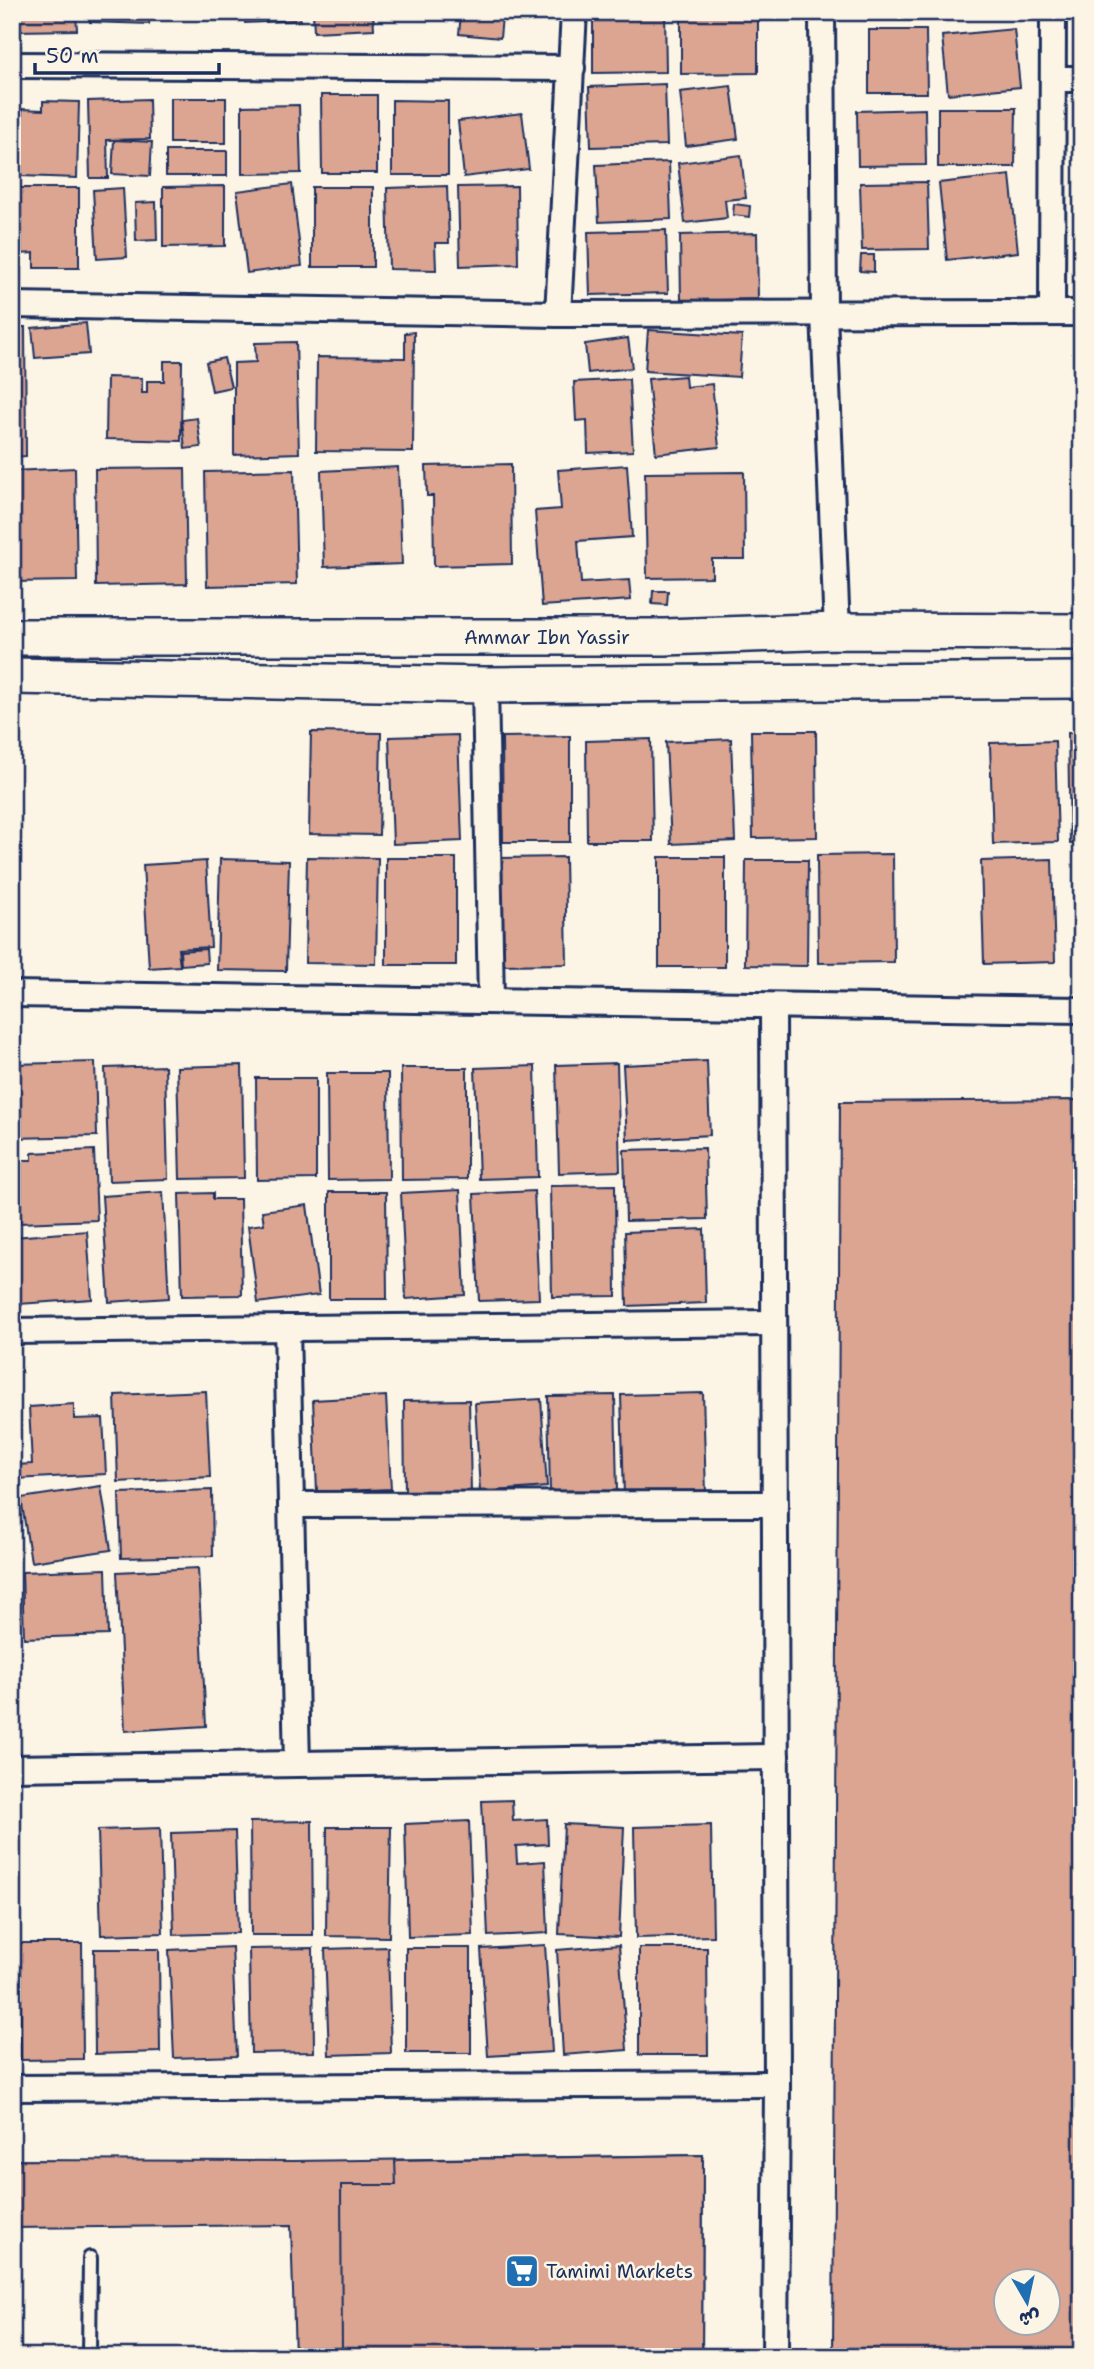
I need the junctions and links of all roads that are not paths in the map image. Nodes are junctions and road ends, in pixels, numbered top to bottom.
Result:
1 (574, 12) edge
2 (822, 12) edge
3 (1053, 12) edge
4 (12, 65) edge
5 (572, 68) junction
6 (1052, 79) junction
7 (1082, 79) edge
8 (12, 305) edge
9 (824, 313) junction
10 (1052, 313) junction
11 (1082, 313) edge
12 (558, 314) junction
13 (837, 631) junction
14 (1082, 632) edge
15 (12, 636) edge
16 (12, 676) edge
17 (1082, 680) edge
18 (485, 685) junction
19 (12, 994) edge
20 (492, 1001) junction
21 (773, 1006) junction
22 (1082, 1010) edge
23 (774, 1324) junction
24 (287, 1328) junction
25 (12, 1331) edge
26 (775, 1504) junction
27 (291, 1505) junction
28 (776, 1757) junction
29 (297, 1765) junction
30 (12, 1768) edge
31 (777, 2084) junction
32 (12, 2088) edge
33 (90, 2258) dead end
34 (89, 2357) edge
35 (775, 2357) edge

1 - 5 street
2 - 9 street
3 - 6 street
4 - 5 street
5 - 12 street
6 - 7 street
6 - 10 street
8 - 12 street
9 - 10 street
9 - 12 street
9 - 13 street
10 - 11 street
13 - 14 street, Ammar Ibn Yassir
13 - 15 street, Ammar Ibn Yassir
16 - 18 street
17 - 18 street
18 - 20 street
19 - 20 street
20 - 21 street
21 - 22 street
21 - 23 street
23 - 24 street
23 - 26 street
24 - 25 street
24 - 27 street
26 - 27 street
26 - 28 street
27 - 29 street
28 - 29 street
28 - 31 street
29 - 30 street
31 - 32 street
31 - 35 street
33 - 34 lane

